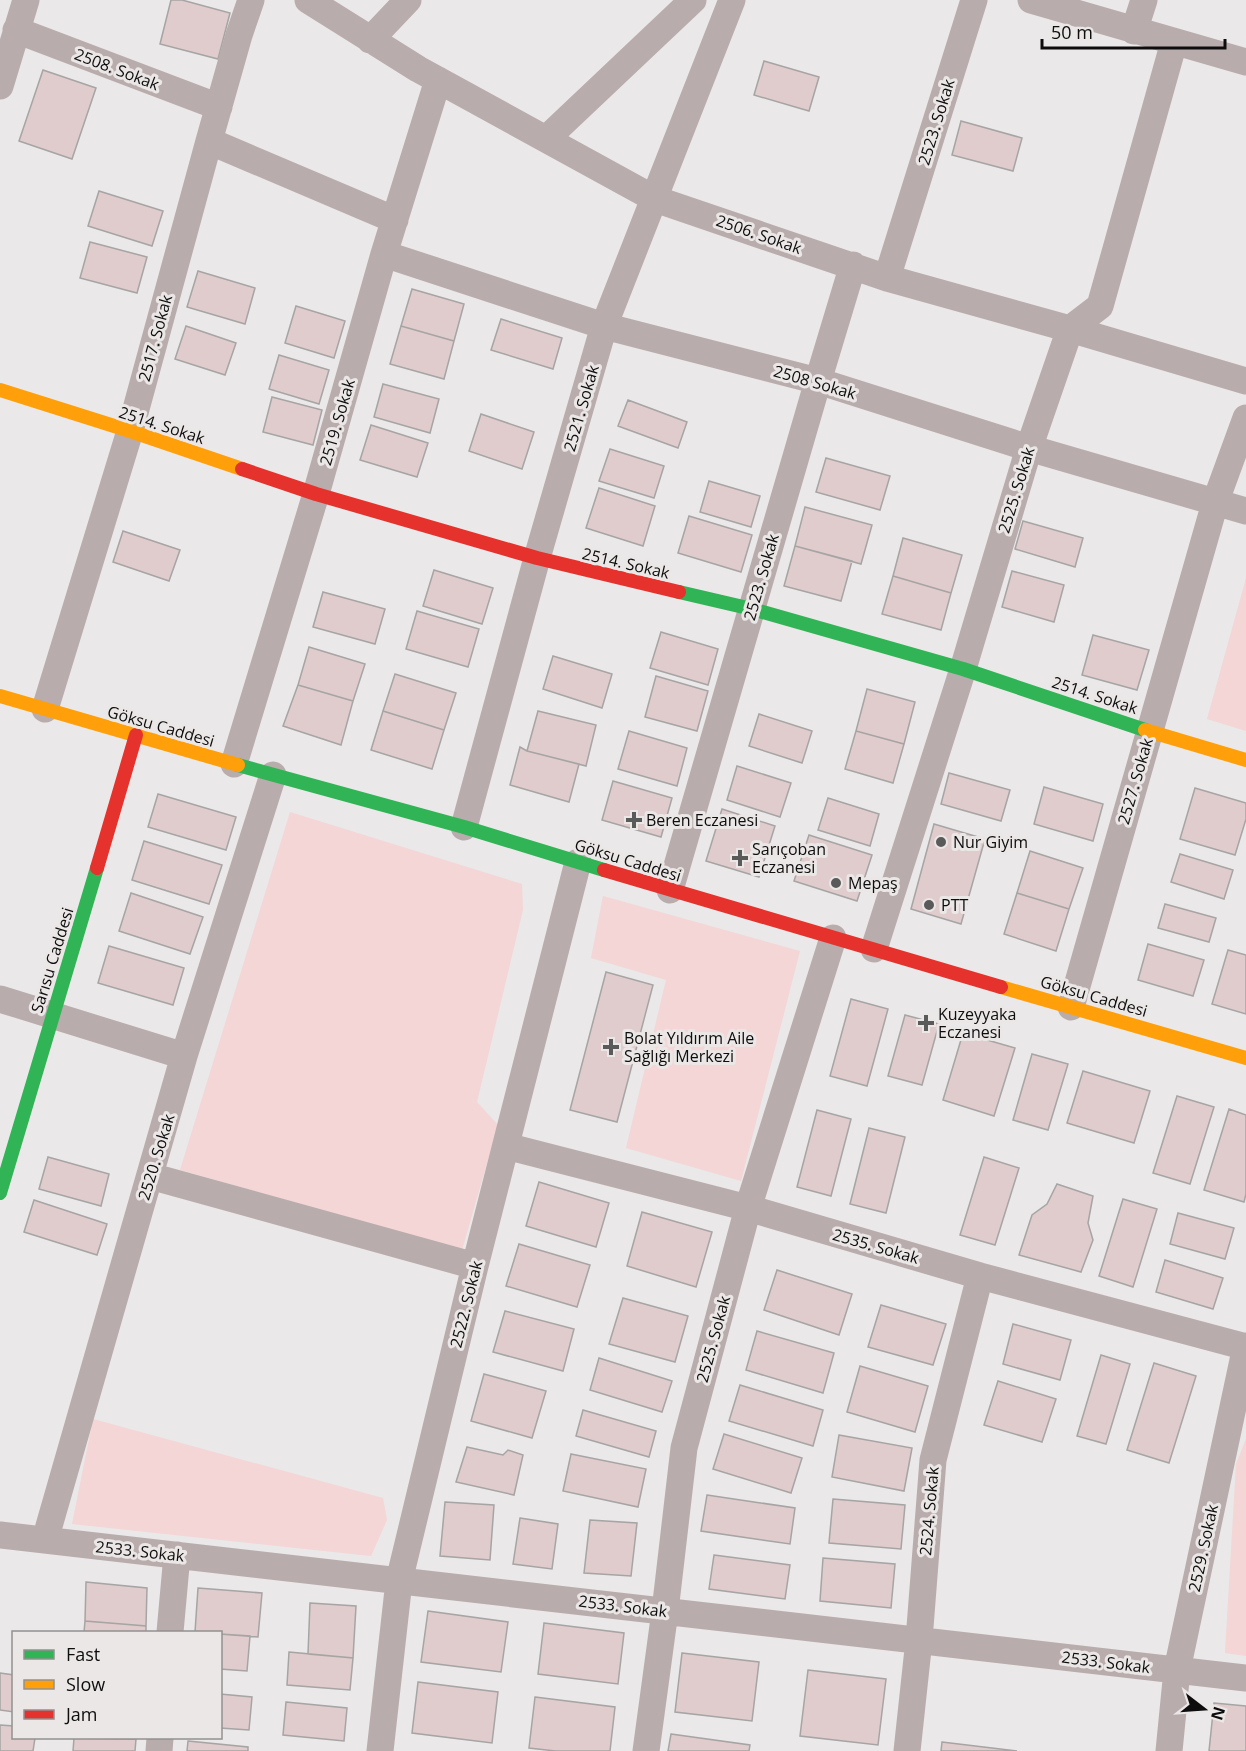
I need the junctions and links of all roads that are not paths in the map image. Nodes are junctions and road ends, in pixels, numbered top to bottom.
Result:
1 (26, 0) edge
2 (251, 0) edge
3 (308, 0) edge
4 (408, 0) edge
5 (693, 0) edge
6 (732, 0) edge
7 (974, 0) edge
8 (1031, 0) edge
9 (1144, 0) edge
10 (16, 30) junction
11 (1134, 31) junction
12 (370, 40) junction
13 (1174, 42) junction
14 (1246, 62) edge
15 (438, 80) junction
16 (0, 86) edge
17 (219, 107) junction
18 (546, 139) junction
19 (209, 141) junction
20 (655, 199) junction
21 (395, 220) junction
22 (384, 254) junction
23 (853, 265) junction
24 (887, 278) junction
25 (604, 326) junction
26 (1071, 329) junction
27 (818, 381) junction
28 (1246, 381) edge
29 (0, 390) edge
30 (1246, 418) edge
31 (130, 431) junction
32 (1029, 448) junction
33 (316, 494) junction
34 (1215, 503) junction
35 (1246, 511) edge
36 (537, 558) junction
37 (752, 609) junction
38 (963, 669) junction
39 (0, 696) edge
40 (45, 709) junction
41 (1149, 731) junction
42 (136, 735) junction
43 (1246, 760) edge
44 (234, 764) junction
45 (273, 776) junction
46 (464, 827) junction
47 (578, 862) junction
48 (670, 890) junction
49 (833, 938) junction
50 (874, 950) junction
51 (0, 999) edge
52 (1071, 1007) junction
53 (52, 1015) junction
54 (184, 1056) junction
55 (1246, 1058) edge
56 (506, 1146) junction
57 (150, 1176) junction
58 (0, 1193) edge
59 (748, 1208) junction
60 (475, 1266) junction
61 (980, 1276) junction
62 (1246, 1347) edge
63 (0, 1535) edge
64 (45, 1540) junction
65 (177, 1555) junction
66 (399, 1581) junction
67 (665, 1611) junction
68 (170, 1631) edge
69 (919, 1640) junction
70 (1177, 1670) junction
71 (1246, 1678) edge
72 (380, 1751) edge
73 (646, 1751) edge
74 (907, 1751) edge
75 (1169, 1751) edge

1 - 10 street
2 - 17 street, 2517. Sokak
3 - 12 street, 2506. Sokak
4 - 12 street
5 - 18 street
6 - 20 street, 2521. Sokak
7 - 24 street, 2523. Sokak
8 - 11 street
9 - 11 street
10 - 16 street
10 - 17 street, 2508. Sokak
11 - 13 street
12 - 15 street, 2506. Sokak
13 - 14 street
13 - 26 street
15 - 18 street, 2506. Sokak
15 - 21 street, 2519. Sokak
17 - 19 street, 2517. Sokak
18 - 20 street, 2506. Sokak
19 - 21 street
19 - 31 street, 2517. Sokak
20 - 23 street, 2506. Sokak
20 - 25 street, 2521. Sokak
21 - 22 street, 2519. Sokak
22 - 25 street, 2508 Sokak
22 - 33 street, 2519. Sokak
23 - 24 street, 2506. Sokak
23 - 27 street, 2523. Sokak
24 - 26 street, 2506. Sokak
25 - 27 street, 2508 Sokak
25 - 36 street, 2521. Sokak
26 - 28 street, 2506. Sokak
26 - 32 street, 2525. Sokak
27 - 32 street, 2508 Sokak
27 - 37 street, 2523. Sokak
29 - 31 street, 2514. Sokak
30 - 34 street, 2527. Sokak
31 - 33 street, 2514. Sokak
31 - 40 street, 2517. Sokak
32 - 34 street, 2508 Sokak
32 - 38 street, 2525. Sokak
33 - 36 street, 2514. Sokak
33 - 44 street, 2519. Sokak
34 - 35 street, 2508 Sokak
34 - 41 street, 2527. Sokak
36 - 37 street, 2514. Sokak
36 - 46 street, 2521. Sokak
37 - 38 street, 2514. Sokak
37 - 48 street, 2523. Sokak
38 - 41 street, 2514. Sokak
38 - 50 street, 2525. Sokak
39 - 40 street, Göksu Caddesi
40 - 42 street, Göksu Caddesi
41 - 43 street, 2514. Sokak
41 - 52 street, 2527. Sokak
42 - 44 street, Göksu Caddesi
42 - 53 street, Sarısu Caddesi
44 - 45 street, Göksu Caddesi
45 - 46 street, Göksu Caddesi
45 - 54 street, 2520. Sokak
46 - 47 street, Göksu Caddesi
47 - 48 street, Göksu Caddesi
47 - 56 street, 2522. Sokak
48 - 49 street, Göksu Caddesi
49 - 50 street, Göksu Caddesi
49 - 59 street, 2525. Sokak
50 - 52 street, Göksu Caddesi
51 - 53 street
52 - 55 street, Göksu Caddesi
53 - 54 street
53 - 58 street, Sarısu Caddesi
54 - 57 street, 2520. Sokak
56 - 59 street, 2535. Sokak
56 - 60 street, 2522. Sokak
57 - 60 street
57 - 64 street, 2520. Sokak
59 - 61 street, 2535. Sokak
59 - 67 street, 2525. Sokak
60 - 66 street, 2522. Sokak
61 - 62 street, 2535. Sokak
61 - 69 street, 2524. Sokak
62 - 70 street, 2529. Sokak
63 - 64 street, 2533. Sokak
64 - 65 street, 2533. Sokak
65 - 66 street, 2533. Sokak
65 - 68 street
66 - 67 street, 2533. Sokak
66 - 72 street, 2522. Sokak
67 - 69 street, 2533. Sokak
67 - 73 street, 2525. Sokak
69 - 70 street, 2533. Sokak
69 - 74 street, 2524. Sokak
70 - 71 street, 2533. Sokak
70 - 75 street, 2529. Sokak

